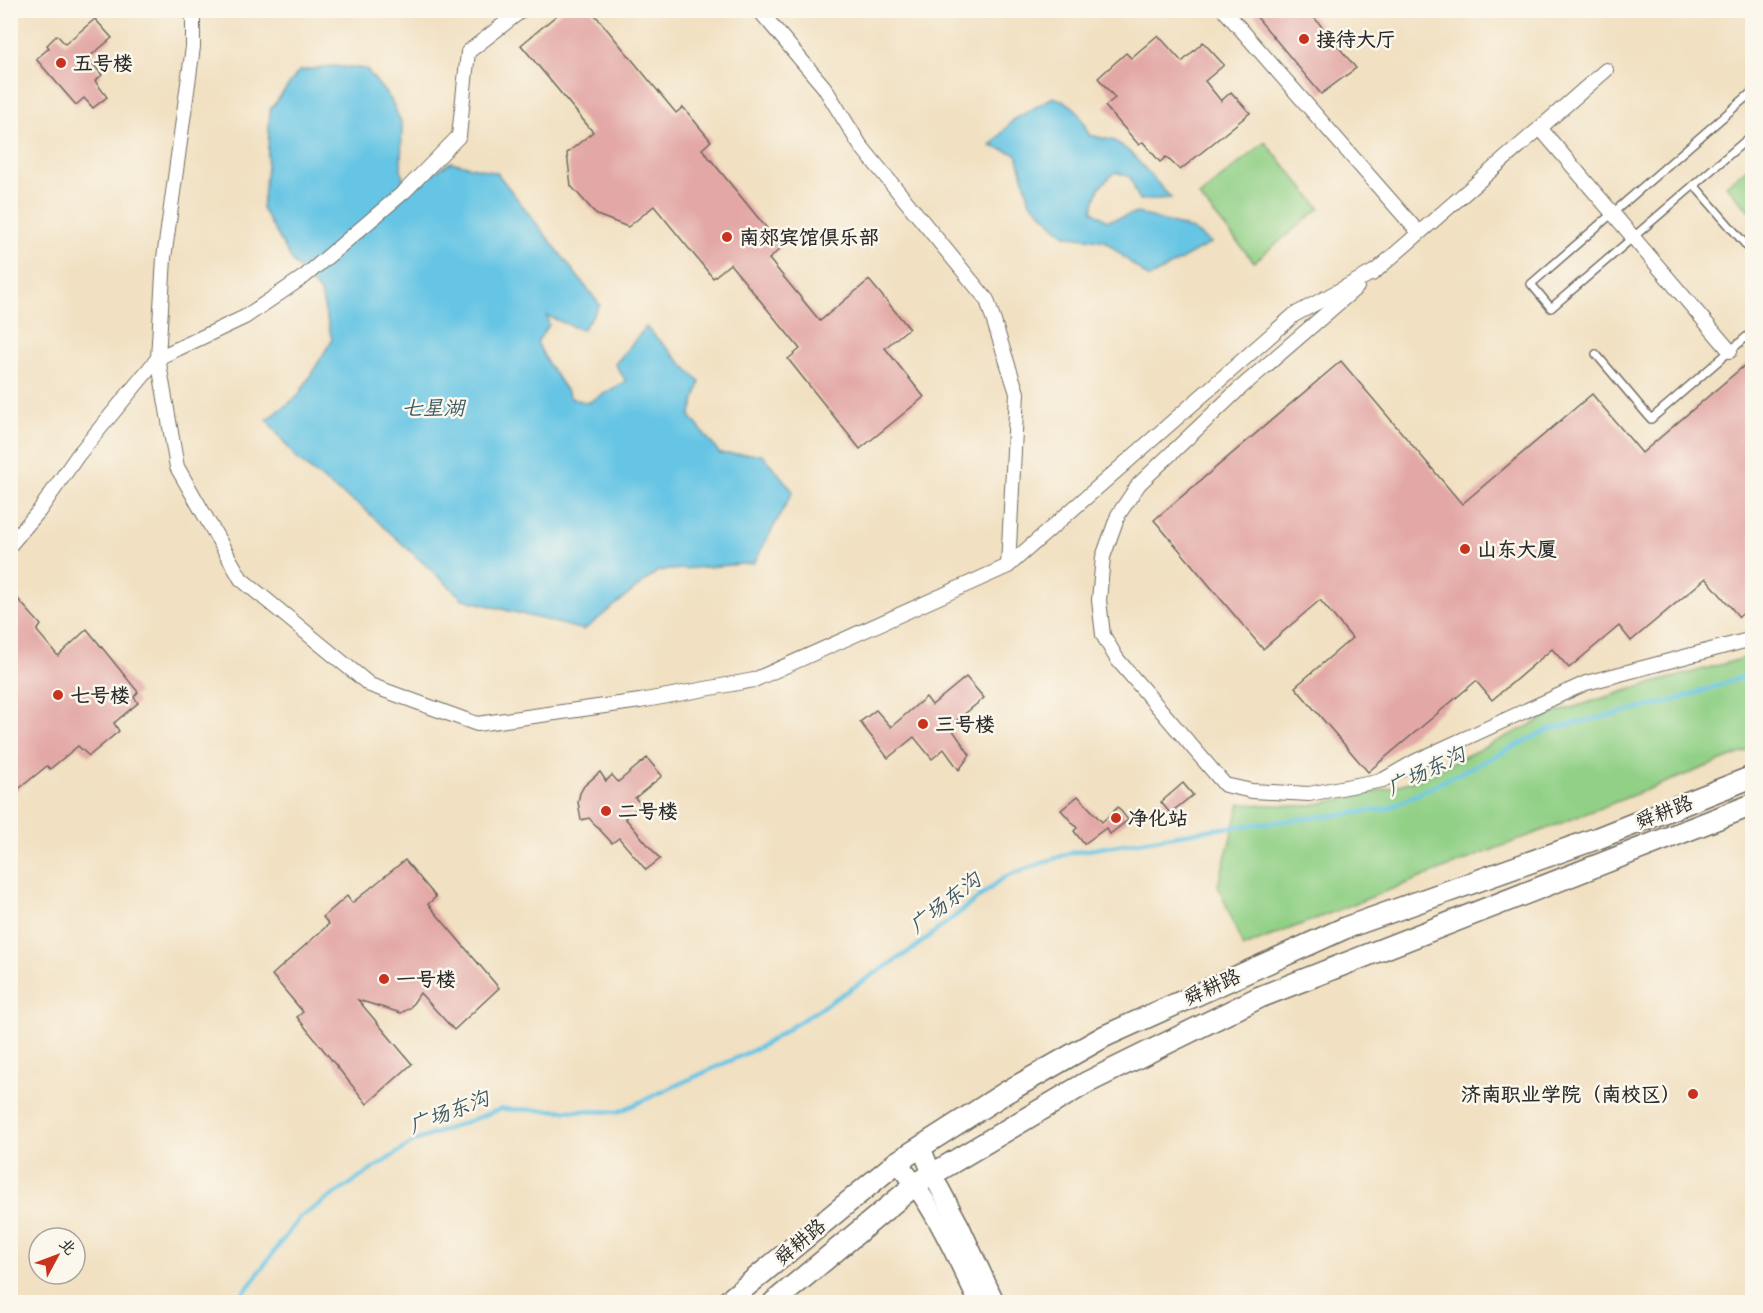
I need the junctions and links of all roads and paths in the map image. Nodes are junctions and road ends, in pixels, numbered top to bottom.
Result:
1 (193, 10) edge
2 (522, 10) edge
3 (759, 10) edge
4 (1224, 10) edge
5 (1606, 70) dead end
6 (1752, 92) edge
7 (1540, 128) junction
8 (1752, 135) edge
9 (1694, 185) junction
10 (1613, 212) junction
11 (1419, 233) junction
12 (1634, 237) junction
13 (1752, 252) edge
14 (1377, 270) junction
15 (1752, 332) edge
16 (1730, 351) junction
17 (1596, 354) dead end
18 (158, 358) junction
19 (10, 545) edge
20 (1008, 566) junction
21 (1752, 639) edge
22 (1752, 777) edge
23 (1752, 805) edge
24 (921, 1147) junction
25 (897, 1161) junction
26 (924, 1179) junction
27 (727, 1302) edge
28 (774, 1302) edge
29 (978, 1302) edge
30 (995, 1302) edge

1 - 18 street
2 - 18 street
3 - 20 street
4 - 11 street
5 - 7 street
6 - 10 lane
7 - 10 street
7 - 11 street
8 - 9 lane
9 - 12 lane
9 - 13 lane
10 - 12 street
10 - 12 lane
11 - 14 street
12 - 16 street
14 - 20 street
14 - 21 street
15 - 16 lane
16 - 17 lane
18 - 19 street
18 - 20 street
22 - 24 main road, 舜耕路
23 - 26 main road, 舜耕路
24 - 25 main road, 舜耕路
24 - 26 main road
25 - 26 main road
25 - 27 main road, 舜耕路
26 - 28 main road, 舜耕路
26 - 29 main road
26 - 30 main road

